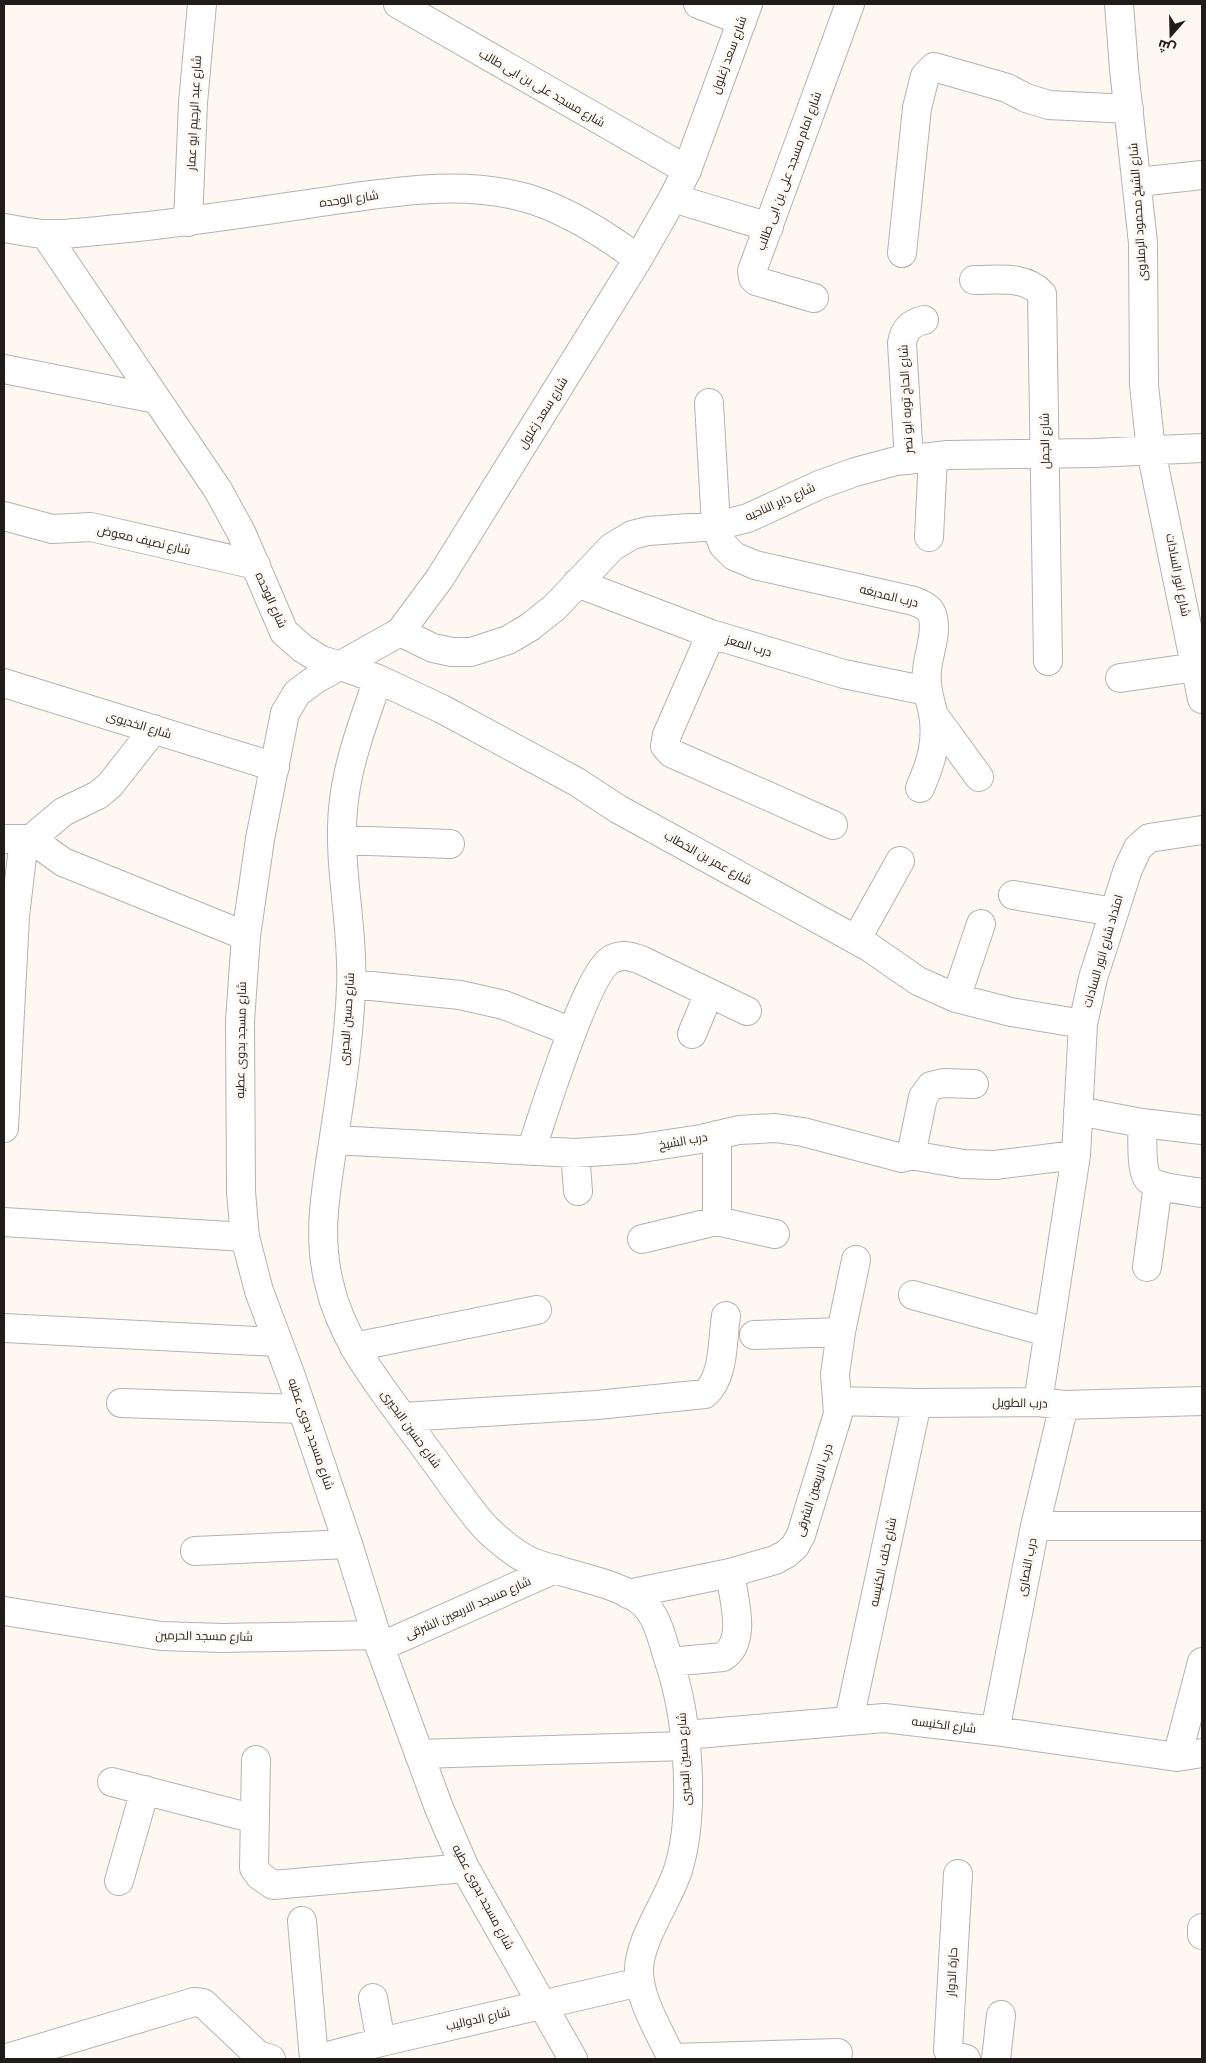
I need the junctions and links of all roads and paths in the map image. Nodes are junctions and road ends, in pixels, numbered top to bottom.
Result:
1 (202, 4) edge
2 (398, 4) edge
3 (698, 4) edge
4 (850, 4) edge
5 (1119, 4) edge
6 (745, 12) edge
7 (1129, 109) junction
8 (687, 170) junction
9 (1202, 175) edge
10 (1138, 182) junction
11 (673, 198) junction
12 (188, 222) junction
13 (769, 226) junction
14 (4, 228) edge
15 (45, 234) junction
16 (902, 254) dead end
17 (638, 259) junction
18 (974, 280) dead end
19 (814, 298) dead end
20 (924, 320) dead end
21 (4, 368) edge
22 (156, 400) junction
23 (709, 403) dead end
24 (1202, 448) edge
25 (1152, 451) junction
26 (1045, 453) junction
27 (921, 458) junction
28 (4, 516) edge
29 (716, 526) junction
30 (929, 537) dead end
31 (256, 566) junction
32 (577, 583) junction
33 (400, 632) junction
34 (711, 634) junction
35 (1048, 661) dead end
36 (341, 666) junction
37 (1196, 667) junction
38 (1120, 678) dead end
39 (378, 679) junction
40 (4, 683) edge
41 (1202, 699) edge
42 (930, 702) junction
43 (154, 729) junction
44 (275, 767) junction
45 (979, 777) dead end
46 (920, 788) dead end
47 (833, 825) dead end
48 (1202, 830) edge
49 (4, 839) edge
50 (31, 839) junction
51 (342, 840) junction
52 (450, 844) dead end
53 (900, 861) dead end
54 (1012, 895) dead end
55 (1114, 912) junction
56 (981, 924) dead end
57 (246, 936) junction
58 (856, 940) junction
59 (352, 984) junction
60 (708, 993) junction
61 (956, 998) junction
62 (747, 1011) dead end
63 (1083, 1024) junction
64 (572, 1032) junction
65 (692, 1034) dead end
66 (974, 1084) dead end
67 (1078, 1112) junction
68 (1142, 1123) junction
69 (4, 1128) edge
70 (1202, 1130) edge
71 (717, 1135) junction
72 (334, 1140) junction
73 (531, 1151) junction
74 (575, 1153) junction
75 (911, 1155) junction
76 (1076, 1156) junction
77 (1158, 1185) junction
78 (578, 1191) dead end
79 (1202, 1192) edge
80 (717, 1221) junction
81 (4, 1222) edge
82 (775, 1234) dead end
83 (245, 1236) junction
84 (642, 1240) dead end
85 (856, 1260) dead end
86 (1147, 1267) dead end
87 (914, 1295) dead end
88 (537, 1310) dead end
89 (726, 1316) dead end
90 (4, 1328) edge
91 (841, 1332) junction
92 (1047, 1332) junction
93 (754, 1335) dead end
94 (277, 1342) junction
95 (354, 1347) junction
96 (838, 1401) junction
97 (1202, 1401) edge
98 (121, 1403) dead end
99 (917, 1403) junction
100 (1051, 1403) junction
101 (302, 1409) junction
102 (402, 1417) junction
103 (1035, 1526) junction
104 (1202, 1526) edge
105 (348, 1544) junction
106 (195, 1551) dead end
107 (555, 1569) junction
108 (730, 1573) junction
109 (628, 1594) junction
110 (4, 1611) edge
111 (379, 1641) junction
112 (670, 1662) junction
113 (1202, 1662) edge
114 (849, 1720) junction
115 (995, 1731) junction
116 (685, 1741) junction
117 (419, 1754) junction
118 (1190, 1755) edge
119 (256, 1760) dead end
120 (112, 1782) dead end
121 (145, 1790) junction
122 (255, 1819) junction
123 (465, 1868) junction
124 (958, 1874) dead end
125 (119, 1881) dead end
126 (302, 1921) dead end
127 (1202, 1928) edge
128 (1202, 1934) edge
129 (640, 1982) junction
130 (373, 1998) dead end
131 (542, 2005) junction
132 (1000, 2016) dead end
133 (381, 2042) junction
134 (838, 2053) dead end
135 (4, 2059) edge
136 (271, 2059) edge
137 (316, 2059) edge
138 (573, 2059) edge
139 (672, 2059) edge
140 (966, 2059) edge
141 (996, 2059) edge

1 - 12 street, شارع عبد الرحيم ابو عمار
2 - 8 street, شارع مسجد على بن ابى طالب
3 - 6 street
4 - 13 street, شارع امام مسجد على بن ابى طالب
5 - 7 street, شارع الشيخ محمود الرملاوى
6 - 8 street, شارع سعد زغلول
7 - 10 street, شارع الشيخ محمود الرملاوى
7 - 16 street
8 - 11 street, شارع سعد زغلول
9 - 10 street
10 - 25 street, شارع الشيخ محمود الرملاوى
11 - 13 street
11 - 17 street, شارع سعد زغلول
12 - 15 street, شارع الوحده
12 - 17 street, شارع الوحده
13 - 19 street, شارع امام مسجد على بن ابى طالب
14 - 15 street, شارع الوحده
15 - 22 street, شارع الوحده
17 - 33 street, شارع سعد زغلول
18 - 26 street, شارع الجمل
20 - 27 street, شارع الحاج توبه ابو نصر
21 - 22 street
22 - 31 street, شارع الوحده
23 - 29 street
24 - 25 street, شارع داير الناحيه
25 - 26 street, شارع داير الناحيه
25 - 37 street, شارع انور السادات
26 - 27 street, شارع داير الناحيه
26 - 35 street, شارع الجمل
27 - 29 street, شارع داير الناحيه
27 - 30 street, شارع الحاج توبه ابو نصر
28 - 31 street, شارع نصيف معوض
29 - 32 street, شارع داير الناحيه
29 - 42 street, درب المدبغه
31 - 36 street, شارع الوحده
32 - 33 street, شارع داير الناحيه
32 - 34 street, درب المعز
33 - 36 street, شارع سعد زغلول
34 - 42 street, درب المعز
34 - 47 street
36 - 39 street, شارع عمر بن الخطاب
36 - 44 street, شارع سعد زغلول
37 - 38 street
37 - 41 street, شارع انور السادات
39 - 51 street, شارع حسين البحيرى
39 - 58 street, شارع عمر بن الخطاب
40 - 43 street, شارع الخديوى
42 - 45 street
42 - 46 street, درب المدبغه
43 - 44 street, شارع الخديوى
43 - 50 street
44 - 57 street, شارع مسجد بدوى عطيه
48 - 55 street, امتداد شارع انور السادات
49 - 50 street
50 - 57 street
50 - 69 street
51 - 52 street
51 - 59 street, شارع حسين البحيرى
53 - 58 street
54 - 55 street
55 - 63 street, امتداد شارع انور السادات
56 - 61 street
57 - 83 street, شارع مسجد بدوى عطيه
58 - 61 street, شارع عمر بن الخطاب
59 - 64 street
59 - 72 street, شارع حسين البحيرى
60 - 62 street
60 - 64 street
60 - 65 street
61 - 63 street, شارع عمر بن الخطاب
63 - 67 street, امتداد شارع انور السادات
64 - 73 street
66 - 75 street
67 - 68 street
67 - 76 street, امتداد شارع انور السادات
68 - 70 street
68 - 77 street
71 - 74 street, درب الشيخ
71 - 75 street, درب الشيخ
71 - 80 street
72 - 73 street, درب الشيخ
72 - 95 street, شارع حسين البحيرى
73 - 74 street, درب الشيخ
74 - 78 street
75 - 76 street
76 - 92 street, امتداد شارع انور السادات
77 - 79 street
77 - 86 street
80 - 82 street
80 - 84 street
81 - 83 street
83 - 94 street, شارع مسجد بدوى عطيه
85 - 91 street, درب الاربعين الشرقى
87 - 92 street
88 - 95 street
89 - 102 street
90 - 94 street
91 - 93 street
91 - 96 street, درب الاربعين الشرقى
92 - 100 street, امتداد شارع انور السادات
94 - 101 street, شارع مسجد بدوى عطيه
95 - 102 street, شارع حسين البحيرى
96 - 99 street, درب الطويل
96 - 108 street, درب الاربعين الشرقى
97 - 100 street, درب الطويل
98 - 101 street
99 - 100 street, درب الطويل
99 - 114 street, شارع خلف الكنيسه
100 - 103 street, درب النصارى
101 - 105 street, شارع مسجد بدوى عطيه
102 - 107 street, شارع حسين البحيرى
103 - 104 street
103 - 115 street, درب النصارى
105 - 106 street
105 - 111 street, شارع مسجد بدوى عطيه
107 - 109 street, شارع حسين البحيرى
107 - 111 street, شارع مسجد الاربعين الشرقى
108 - 109 street, درب الاربعين الشرقى
108 - 112 street
109 - 112 street, شارع حسين البحيرى
110 - 111 street, شارع مسجد الحرمين
111 - 117 street, شارع مسجد بدوى عطيه
112 - 116 street, شارع حسين البحيرى
113 - 118 street
114 - 115 street, شارع الكنيسه
114 - 116 street, شارع الكنيسه
115 - 118 street, شارع الكنيسه
116 - 117 street, شارع الكنيسه
116 - 129 street, شارع حسين البحيرى
117 - 123 street, شارع مسجد بدوى عطيه
119 - 122 street
120 - 121 street
121 - 122 street
121 - 125 street
122 - 123 street
123 - 131 street, شارع مسجد بدوى عطيه
124 - 140 street, حارة الدوار
126 - 137 street
127 - 128 street
129 - 131 street, شارع الدواليب
129 - 139 street, شارع حسين البحيرى
130 - 133 street
131 - 133 street, شارع الدواليب
131 - 138 street, شارع مسجد بدوى عطيه
132 - 141 street
133 - 137 street, شارع الدواليب
134 - 139 street
135 - 136 street

